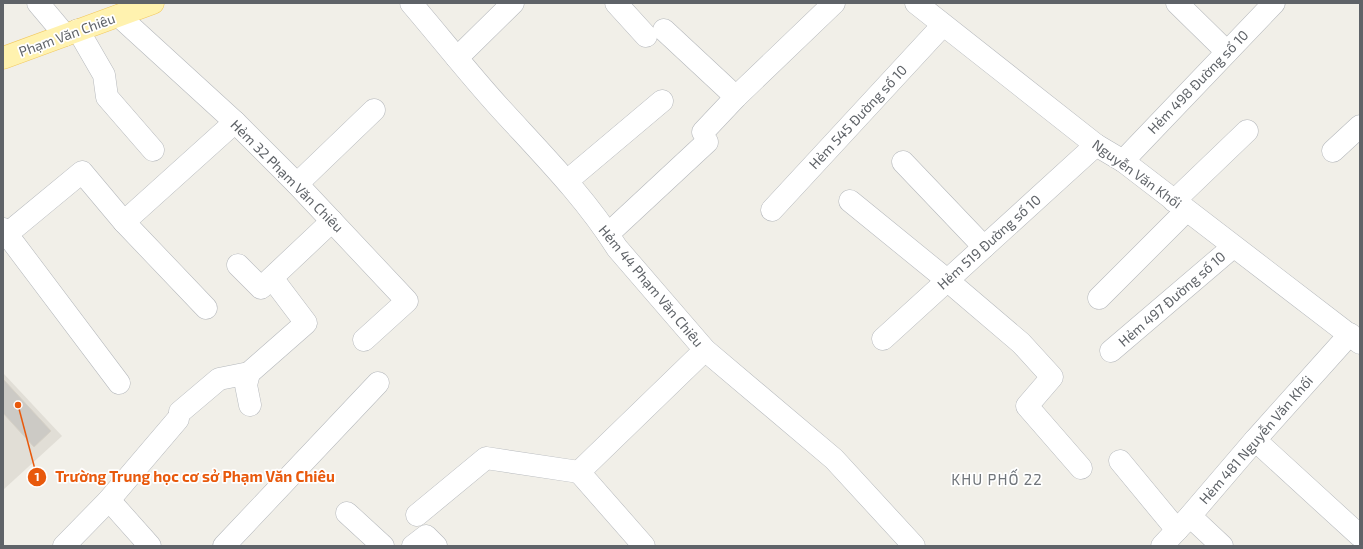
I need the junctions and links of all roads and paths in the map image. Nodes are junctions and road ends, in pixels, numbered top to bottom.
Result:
1 (38, 3) edge
2 (153, 3) edge
3 (411, 3) edge
4 (513, 3) edge
5 (616, 3) edge
6 (834, 3) edge
7 (916, 3) edge
8 (1177, 3) edge
9 (1274, 3) edge
10 (118, 16) junction
11 (943, 25) junction
12 (71, 33) junction
13 (1226, 52) junction
14 (3, 58) edge
15 (457, 58) junction
16 (736, 97) junction
17 (662, 101) dead end
18 (374, 110) dead end
19 (235, 122) junction
20 (1360, 126) edge
21 (1247, 131) dead end
22 (1096, 145) junction
23 (153, 150) dead end
24 (1332, 151) dead end
25 (1123, 161) junction
26 (903, 162) dead end
27 (567, 181) junction
28 (297, 184) junction
29 (850, 201) dead end
30 (1180, 206) junction
31 (772, 210) dead end
32 (332, 221) junction
33 (124, 222) junction
34 (5, 231) edge
35 (608, 234) junction
36 (984, 247) junction
37 (1233, 247) junction
38 (238, 266) dead end
39 (272, 278) junction
40 (947, 280) junction
41 (1099, 298) dead end
42 (206, 308) dead end
43 (883, 339) dead end
44 (1355, 339) edge
45 (364, 340) dead end
46 (704, 350) junction
47 (1111, 351) dead end
48 (248, 373) junction
49 (119, 383) dead end
50 (378, 383) dead end
51 (250, 405) dead end
52 (1255, 440) junction
53 (1120, 461) dead end
54 (1081, 468) dead end
55 (579, 472) junction
56 (109, 500) junction
57 (346, 514) dead end
58 (417, 515) dead end
59 (1184, 523) junction
60 (1360, 536) edge
61 (64, 546) edge
62 (150, 546) edge
63 (224, 546) edge
64 (383, 546) edge
65 (413, 546) edge
66 (436, 546) edge
67 (644, 546) edge
68 (914, 546) edge
69 (1162, 546) edge
70 (1222, 546) edge

1 - 12 street
2 - 10 main road, Phạm Văn Chiêu
3 - 15 street, Hẻm 44 Phạm Văn Chiêu
4 - 15 street
5 - 16 street
6 - 16 street
7 - 11 street, Nguyễn Văn Khối
8 - 13 street
9 - 13 street, Hẻm 498 Đường số 10
10 - 12 main road, Phạm Văn Chiêu
10 - 19 street, Hẻm 32 Phạm Văn Chiêu
11 - 22 street, Nguyễn Văn Khối
11 - 31 street, Hẻm 545 Đường số 10
12 - 14 main road, Phạm Văn Chiêu
12 - 23 street
13 - 25 street, Hẻm 498 Đường số 10
15 - 27 street, Hẻm 44 Phạm Văn Chiêu
16 - 35 street
17 - 27 street
18 - 28 street
19 - 28 street, Hẻm 32 Phạm Văn Chiêu
19 - 33 street
20 - 24 street
21 - 30 street
22 - 25 street, Nguyễn Văn Khối
22 - 36 street, Hẻm 519 Đường số 10
25 - 30 street, Nguyễn Văn Khối
26 - 36 street
27 - 35 street, Hẻm 44 Phạm Văn Chiêu
28 - 32 street, Hẻm 32 Phạm Văn Chiêu
29 - 40 street
30 - 37 street, Nguyễn Văn Khối
30 - 41 street
32 - 39 street
32 - 45 street, Hẻm 32 Phạm Văn Chiêu
33 - 34 street
33 - 42 street
34 - 49 street
35 - 46 street, Hẻm 44 Phạm Văn Chiêu
36 - 40 street, Hẻm 519 Đường số 10
37 - 44 street, Nguyễn Văn Khối
37 - 47 street, Hẻm 497 Đường số 10
38 - 39 street
39 - 48 street
40 - 43 street, Hẻm 519 Đường số 10
40 - 54 street
44 - 52 street, Hẻm 481 Nguyễn Văn Khối
46 - 55 street
46 - 68 street, Hẻm 44 Phạm Văn Chiêu
48 - 51 street
48 - 56 street
50 - 63 street
52 - 59 street, Hẻm 481 Nguyễn Văn Khối
52 - 60 street
53 - 59 street
55 - 58 street
55 - 67 street
56 - 61 street
56 - 62 street
57 - 64 street
59 - 69 street, Hẻm 481 Nguyễn Văn Khối
59 - 70 street
65 - 66 street

